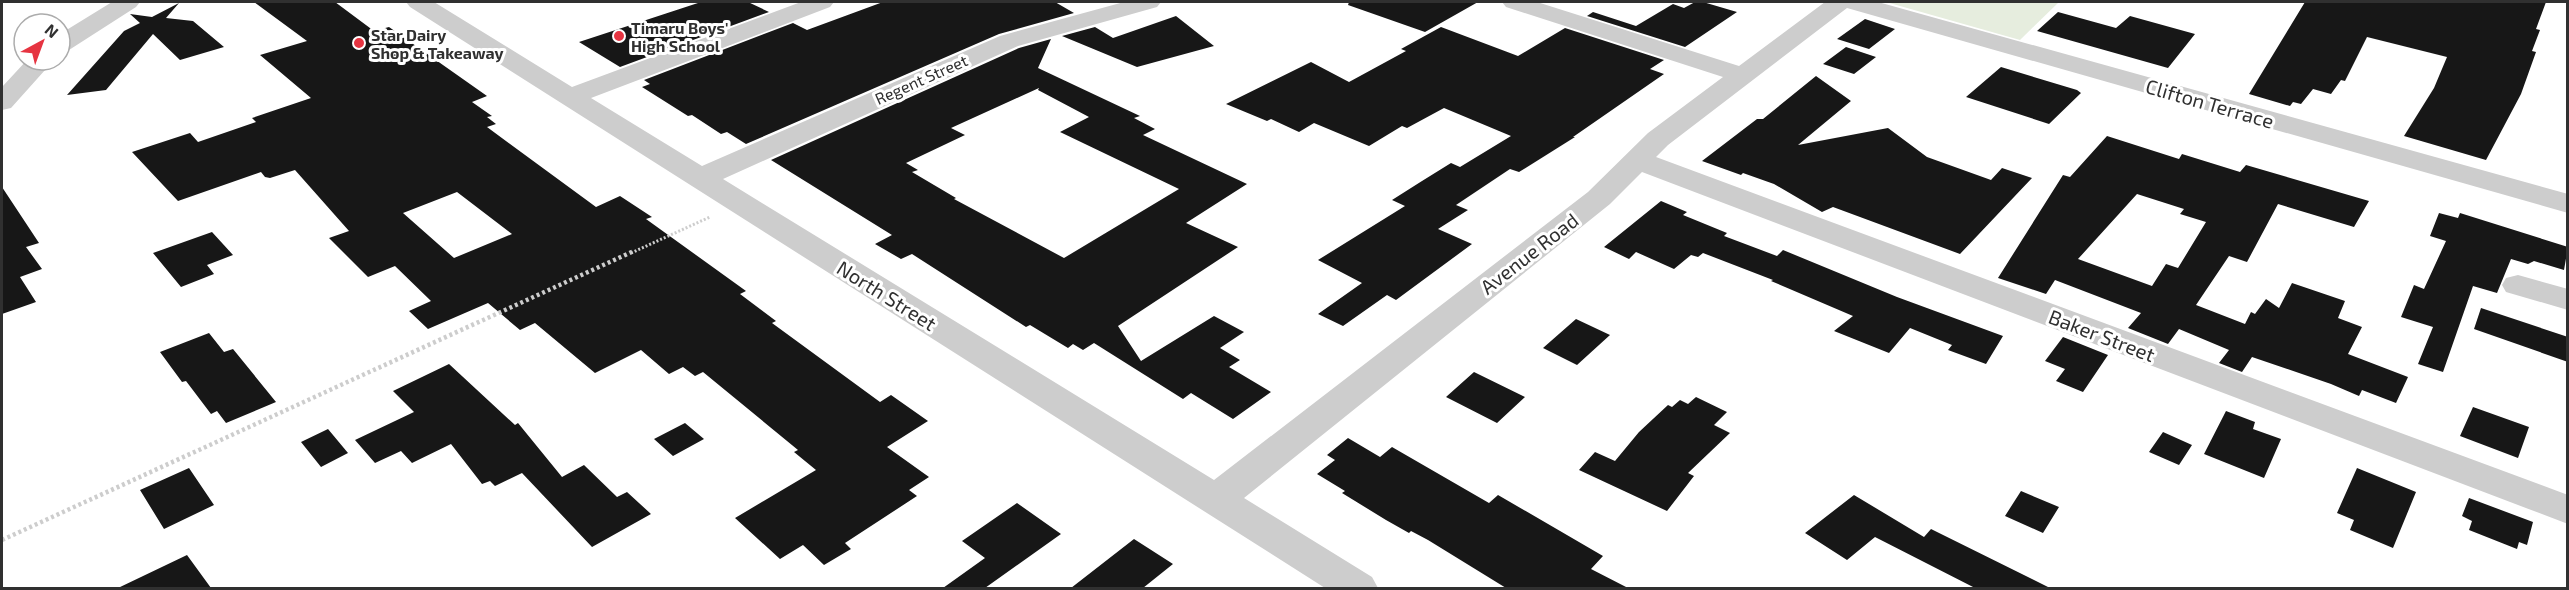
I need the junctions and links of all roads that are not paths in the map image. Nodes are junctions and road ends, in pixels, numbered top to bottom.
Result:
1 (128, 2) edge
2 (418, 2) edge
3 (822, 2) edge
4 (1149, 2) edge
5 (1514, 2) edge
6 (1839, 2) edge
7 (1853, 2) edge
8 (72, 37) edge
9 (30, 72) edge
10 (1742, 75) junction
11 (569, 97) junction
12 (2, 102) edge
13 (1637, 160) junction
14 (700, 178) junction
15 (2566, 195) edge
16 (2518, 285) dead end
17 (2568, 300) edge
18 (1215, 500) junction
19 (2568, 510) edge
20 (1357, 588) edge

1 - 8 street
2 - 11 street, North Street
3 - 11 street
4 - 14 street, Regent Street
5 - 10 street
6 - 10 street, Avenue Road
7 - 15 street, Clifton Terrace
9 - 12 street
10 - 13 street, Avenue Road
11 - 14 street, North Street
13 - 18 street, Avenue Road
13 - 19 street, Baker Street
14 - 18 street, North Street
16 - 17 street
18 - 20 street, North Street

